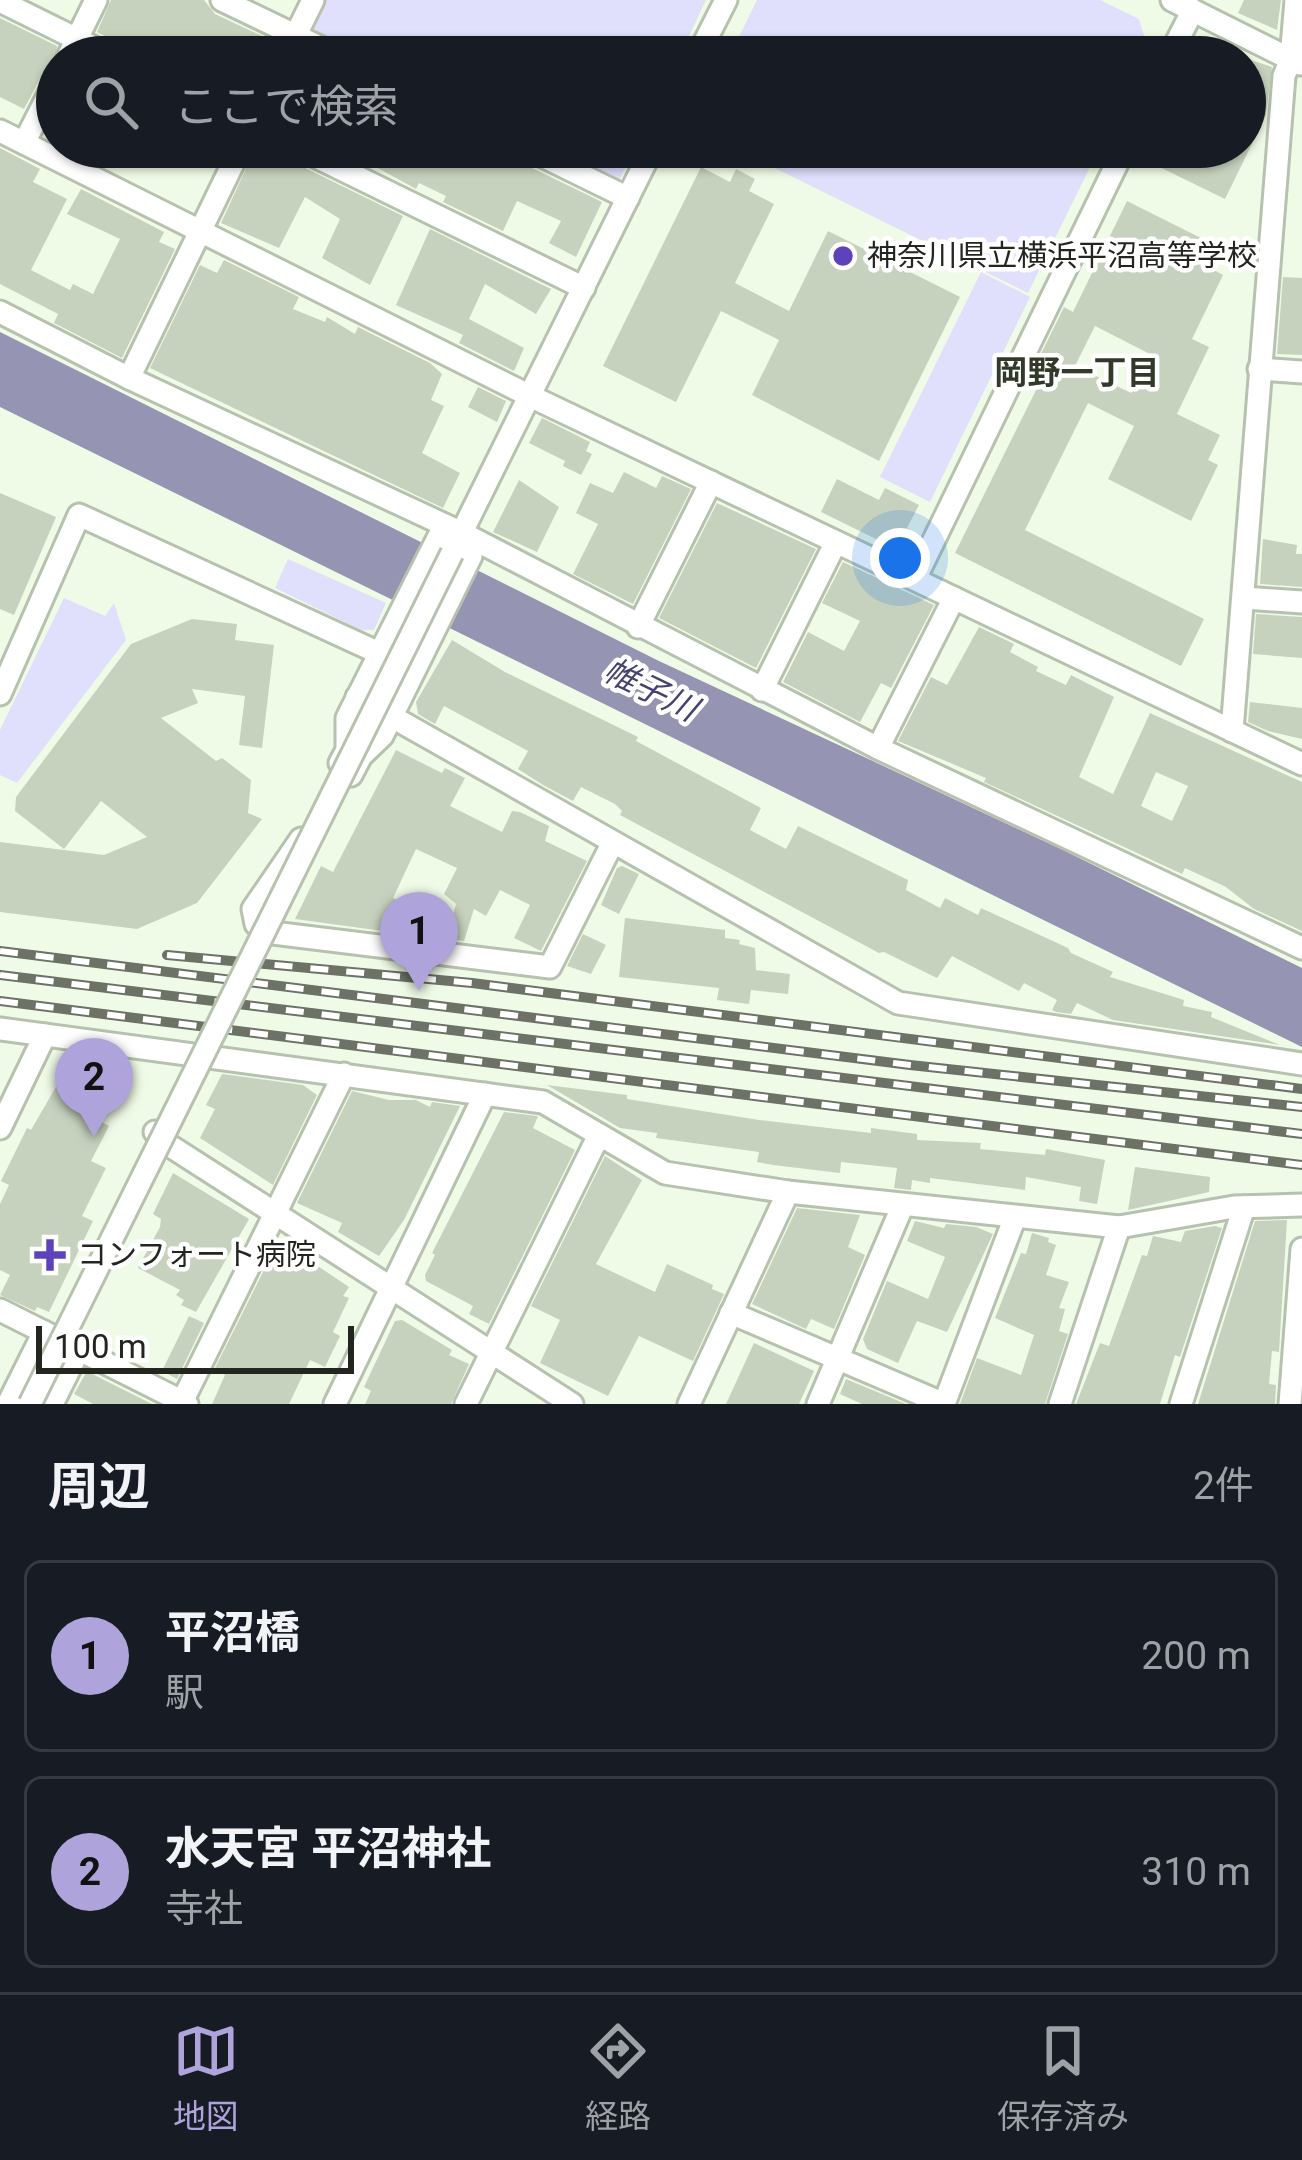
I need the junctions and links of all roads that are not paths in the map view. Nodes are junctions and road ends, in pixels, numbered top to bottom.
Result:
1 (96, 0) edge
2 (222, 0) edge
3 (313, 0) edge
4 (726, 0) edge
5 (1296, 0) edge
6 (0, 2) edge
7 (1182, 5) edge
8 (53, 36) edge
9 (78, 36) edge
10 (296, 36) joint
11 (708, 36) edge
12 (1174, 36) edge
13 (1245, 36) edge
14 (1266, 47) edge
15 (1297, 62) edge
16 (36, 119) edge
17 (0, 131) edge
18 (24, 143) junction
19 (36, 149) edge
20 (75, 168) edge
21 (231, 168) edge
22 (339, 168) edge
23 (567, 168) edge
24 (643, 168) edge
25 (1115, 168) edge
26 (628, 198) junction
27 (200, 230) junction
28 (584, 288) junction
29 (0, 312) edge
30 (1259, 369) junction
31 (1302, 372) edge
32 (129, 378) junction
33 (530, 396) junction
34 (711, 482) junction
35 (836, 542) junction
36 (456, 544) junction
37 (915, 579) junction
38 (954, 598) junction
39 (1244, 598) junction
40 (1302, 602) edge
41 (638, 627) junction
42 (379, 653) junction
43 (763, 690) junction
44 (0, 694) edge
45 (357, 697) junction
46 (391, 716) junction
47 (1232, 730) junction
48 (878, 748) junction
49 (1302, 764) edge
50 (612, 844) junction
51 (273, 933) junction
52 (1302, 948) edge
53 (0, 1029) edge
54 (45, 1035) junction
55 (202, 1056) junction
56 (1299, 1065) edge
57 (344, 1074) junction
58 (485, 1094) junction
59 (0, 1128) edge
60 (598, 1135) junction
61 (161, 1138) junction
62 (788, 1192) junction
63 (1302, 1205) edge
64 (902, 1207) junction
65 (1244, 1207) junction
66 (276, 1216) junction
67 (1015, 1217) junction
68 (1119, 1227) junction
69 (1302, 1249) edge
70 (390, 1288) junction
71 (0, 1310) edge
72 (731, 1313) junction
73 (61, 1341) junction
74 (492, 1352) junction
75 (837, 1360) junction
76 (183, 1403) edge
77 (8, 1404) edge
78 (30, 1404) edge
79 (52, 1404) edge
80 (335, 1404) edge
81 (466, 1404) edge
82 (572, 1404) edge
83 (688, 1404) edge
84 (818, 1404) edge
85 (944, 1404) edge
86 (1060, 1404) edge
87 (1181, 1404) edge
88 (1290, 1404) edge

1 - 9 street
2 - 10 street
3 - 10 street
4 - 11 street
5 - 15 street
6 - 8 street
7 - 12 street
7 - 13 street
14 - 15 street
15 - 30 street
16 - 18 street
17 - 18 street
18 - 19 street
20 - 27 street
21 - 27 street
22 - 28 street
23 - 26 street
24 - 26 street
25 - 37 street
26 - 28 street
27 - 32 street
27 - 33 street
28 - 33 street
29 - 32 street
30 - 31 street
30 - 39 street
32 - 36 street
33 - 34 street
33 - 36 street
34 - 35 street
34 - 41 street
35 - 37 street
35 - 43 street
36 - 41 street
36 - 42 street
36 - 46 street
36 - 78 street, bridge
37 - 38 street
38 - 47 street
38 - 48 street
39 - 40 street
39 - 47 street
41 - 43 street
42 - 44 street
42 - 45 street
43 - 48 street
45 - 46 street
45 - 51 street
46 - 50 street
46 - 51 street
47 - 49 street
48 - 52 street
50 - 51 street
50 - 56 street
53 - 54 street
54 - 55 street
54 - 59 street
55 - 57 street
55 - 61 street
57 - 58 street
57 - 66 street
58 - 60 street
58 - 70 street
60 - 62 street
60 - 74 street
61 - 66 street
61 - 73 street
62 - 64 street
62 - 72 street
63 - 65 street
64 - 67 street
64 - 75 street
65 - 68 street
65 - 87 street
66 - 70 street
66 - 76 street
67 - 68 street
67 - 85 street
68 - 86 street
69 - 88 street
70 - 74 street
70 - 80 street
71 - 73 street
72 - 75 street
72 - 83 street
73 - 76 street
73 - 77 street
73 - 79 street
74 - 81 street
74 - 82 street
75 - 84 street
75 - 85 street

